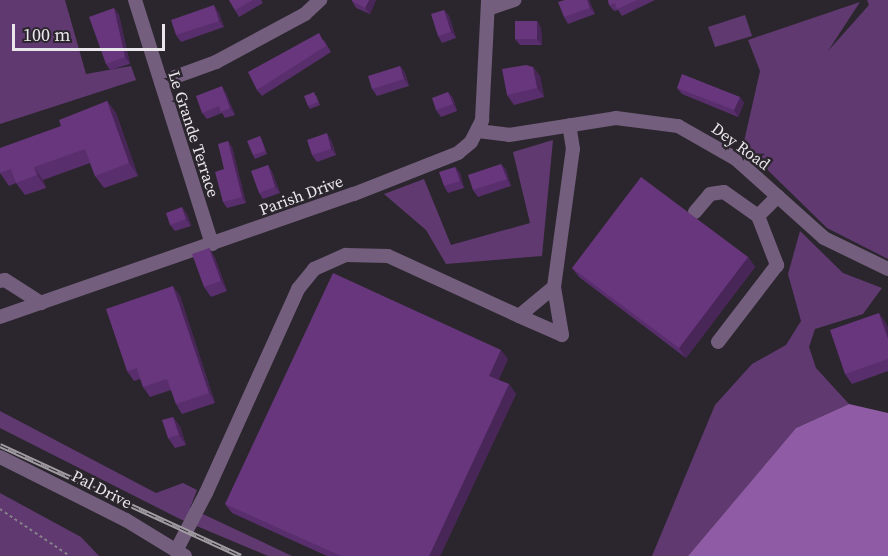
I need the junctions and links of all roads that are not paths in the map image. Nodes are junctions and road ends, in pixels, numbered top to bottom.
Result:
1 (135, 0) edge
2 (320, 0) edge
3 (514, 0) edge
4 (488, 5) edge
5 (161, 82) junction
6 (568, 125) junction
7 (478, 131) junction
8 (778, 196) junction
9 (695, 212) dead end
10 (758, 216) junction
11 (212, 244) junction
12 (888, 269) edge
13 (0, 281) edge
14 (555, 287) junction
15 (41, 303) junction
16 (519, 316) junction
17 (0, 317) edge
18 (718, 342) dead end
19 (0, 457) edge
20 (180, 553) edge

1 - 5 street, Le Grande Terrace
2 - 5 street
3 - 4 street
4 - 7 street
5 - 11 street, Le Grande Terrace
6 - 7 street, Dey Road
6 - 8 street, Dey Road
6 - 14 street
7 - 11 street, Parish Drive
8 - 10 street
8 - 12 street, Dey Road
9 - 10 street
10 - 18 street
11 - 15 street, Parish Drive
13 - 15 street
14 - 16 street
14 - 16 street
15 - 17 street, Parish Drive
16 - 20 street
19 - 20 street, Pal Drive

